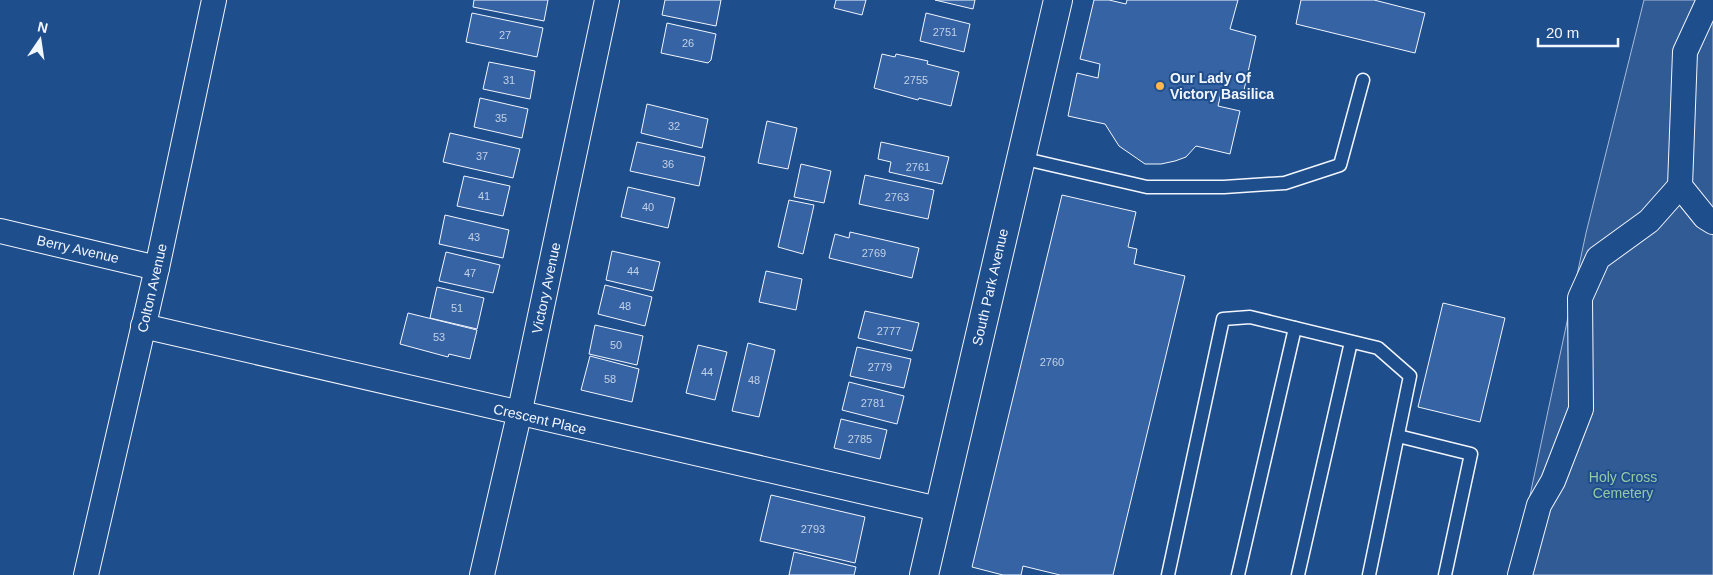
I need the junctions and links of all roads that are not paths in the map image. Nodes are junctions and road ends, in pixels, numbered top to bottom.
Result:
1 (214, 0) edge
2 (608, 0) edge
3 (1058, 0) edge
4 (1709, 0) edge
5 (1363, 80) dead end
6 (1021, 158) junction
7 (1680, 186) junction
8 (1713, 222) edge
9 (0, 231) edge
10 (156, 268) junction
11 (143, 326) junction
12 (1295, 328) junction
13 (1352, 342) junction
14 (519, 415) junction
15 (1398, 436) junction
16 (938, 509) junction
17 (86, 575) edge
18 (482, 575) edge
19 (924, 575) edge
20 (1168, 575) edge
21 (1238, 575) edge
22 (1298, 575) edge
23 (1369, 575) edge
24 (1445, 575) edge
25 (1520, 575) edge

1 - 10 street, Colton Avenue
2 - 14 street, Victory Avenue
3 - 6 main road, South Park Avenue
4 - 7 street
5 - 6 lane
6 - 16 main road, South Park Avenue
7 - 8 street
7 - 25 street
9 - 10 street, Berry Avenue
10 - 11 street, Colton Avenue
11 - 14 street, Crescent Place
11 - 17 street, Colton Avenue
12 - 13 lane
12 - 20 lane
12 - 21 lane
13 - 15 lane
13 - 22 lane
14 - 16 street, Crescent Place
14 - 18 street, Victory Avenue
15 - 23 lane
15 - 24 lane
16 - 19 main road, South Park Avenue

